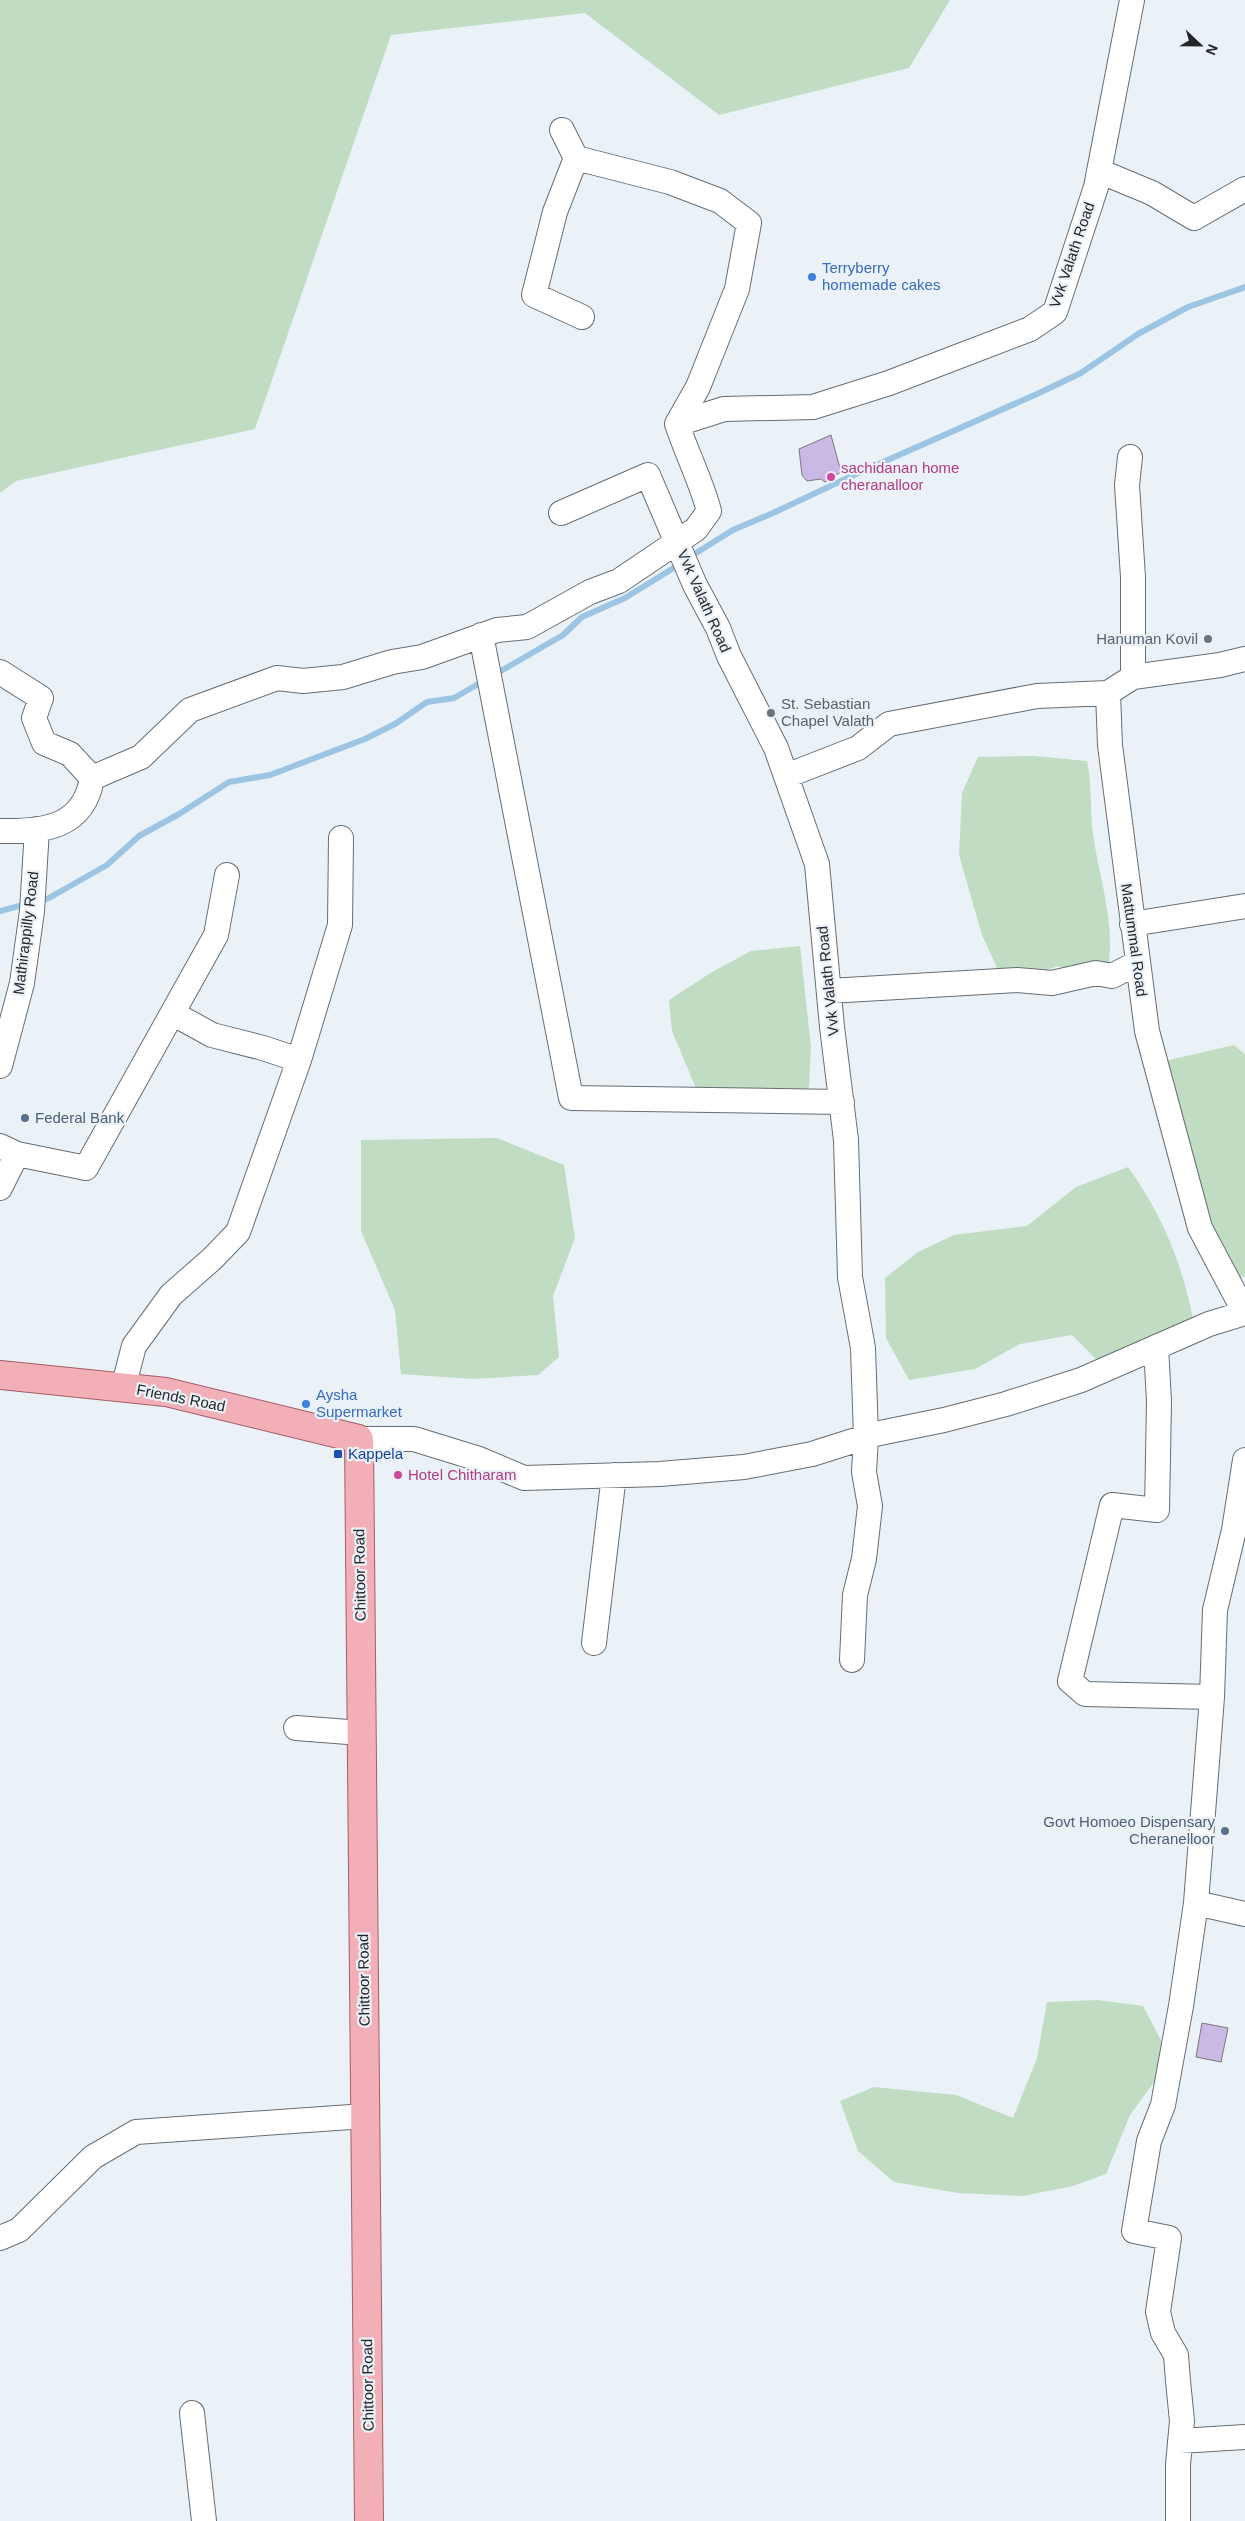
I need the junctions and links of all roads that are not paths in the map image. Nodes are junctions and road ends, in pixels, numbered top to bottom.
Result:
1 (1132, 0) edge
2 (562, 130) dead end
3 (576, 158) junction
4 (1099, 171) junction
5 (1245, 189) edge
6 (582, 316) dead end
7 (677, 424) junction
8 (1130, 457) dead end
9 (561, 513) dead end
10 (678, 543) junction
11 (480, 635) junction
12 (1245, 659) edge
13 (0, 672) edge
14 (1133, 677) junction
15 (1108, 693) junction
16 (786, 776) junction
17 (92, 778) junction
18 (37, 829) junction
19 (0, 831) edge
20 (341, 838) dead end
21 (227, 875) dead end
22 (1245, 906) edge
23 (1132, 924) junction
24 (1137, 963) junction
25 (829, 990) junction
26 (174, 1014) junction
27 (299, 1060) junction
28 (0, 1066) edge
29 (842, 1102) junction
30 (9, 1150) edge
31 (0, 1188) edge
32 (1245, 1313) edge
33 (1156, 1346) junction
34 (0, 1375) edge
35 (123, 1388) junction
36 (866, 1436) junction
37 (358, 1439) junction
38 (1245, 1460) edge
39 (614, 1475) junction
40 (594, 1643) dead end
41 (852, 1660) dead end
42 (1212, 1697) junction
43 (296, 1728) dead end
44 (362, 1733) junction
45 (1196, 1903) junction
46 (1245, 1914) edge
47 (365, 2116) junction
48 (0, 2238) edge
49 (192, 2412) dead end
50 (1245, 2437) edge
51 (1180, 2441) junction
52 (204, 2521) edge
53 (370, 2521) edge
54 (1178, 2521) edge

1 - 4 street, Vvk Valath Road
2 - 3 street
3 - 6 street
3 - 7 street
4 - 5 street
4 - 7 street, Vvk Valath Road
7 - 10 street, Vvk Valath Road
8 - 14 street
9 - 10 street
10 - 11 street
10 - 16 street, Vvk Valath Road
11 - 17 street
11 - 29 street
12 - 14 street
13 - 17 street
14 - 15 street
15 - 16 street
15 - 23 street, Mattummal Road
16 - 25 street, Vvk Valath Road
17 - 18 street
18 - 19 street
18 - 28 street, Mathirappilly Road
20 - 27 street
21 - 26 street
22 - 23 street
23 - 24 street, Mattummal Road
24 - 25 street
24 - 32 street, Mattummal Road
25 - 29 street, Vvk Valath Road
26 - 27 street
26 - 30 street
27 - 35 street
29 - 36 street, Vvk Valath Road
30 - 31 street
32 - 33 street
33 - 36 street
33 - 42 street
34 - 35 main road, Friends Road
35 - 37 main road, Friends Road
36 - 39 street
36 - 41 street, Vvk Valath Road
37 - 39 street
37 - 44 main road, Chittoor Road
38 - 42 street
39 - 40 street
42 - 45 street
43 - 44 street
44 - 47 main road, Chittoor Road
45 - 46 street
45 - 51 street
47 - 48 street
47 - 53 main road, Chittoor Road
49 - 52 street
50 - 51 street
51 - 54 street

